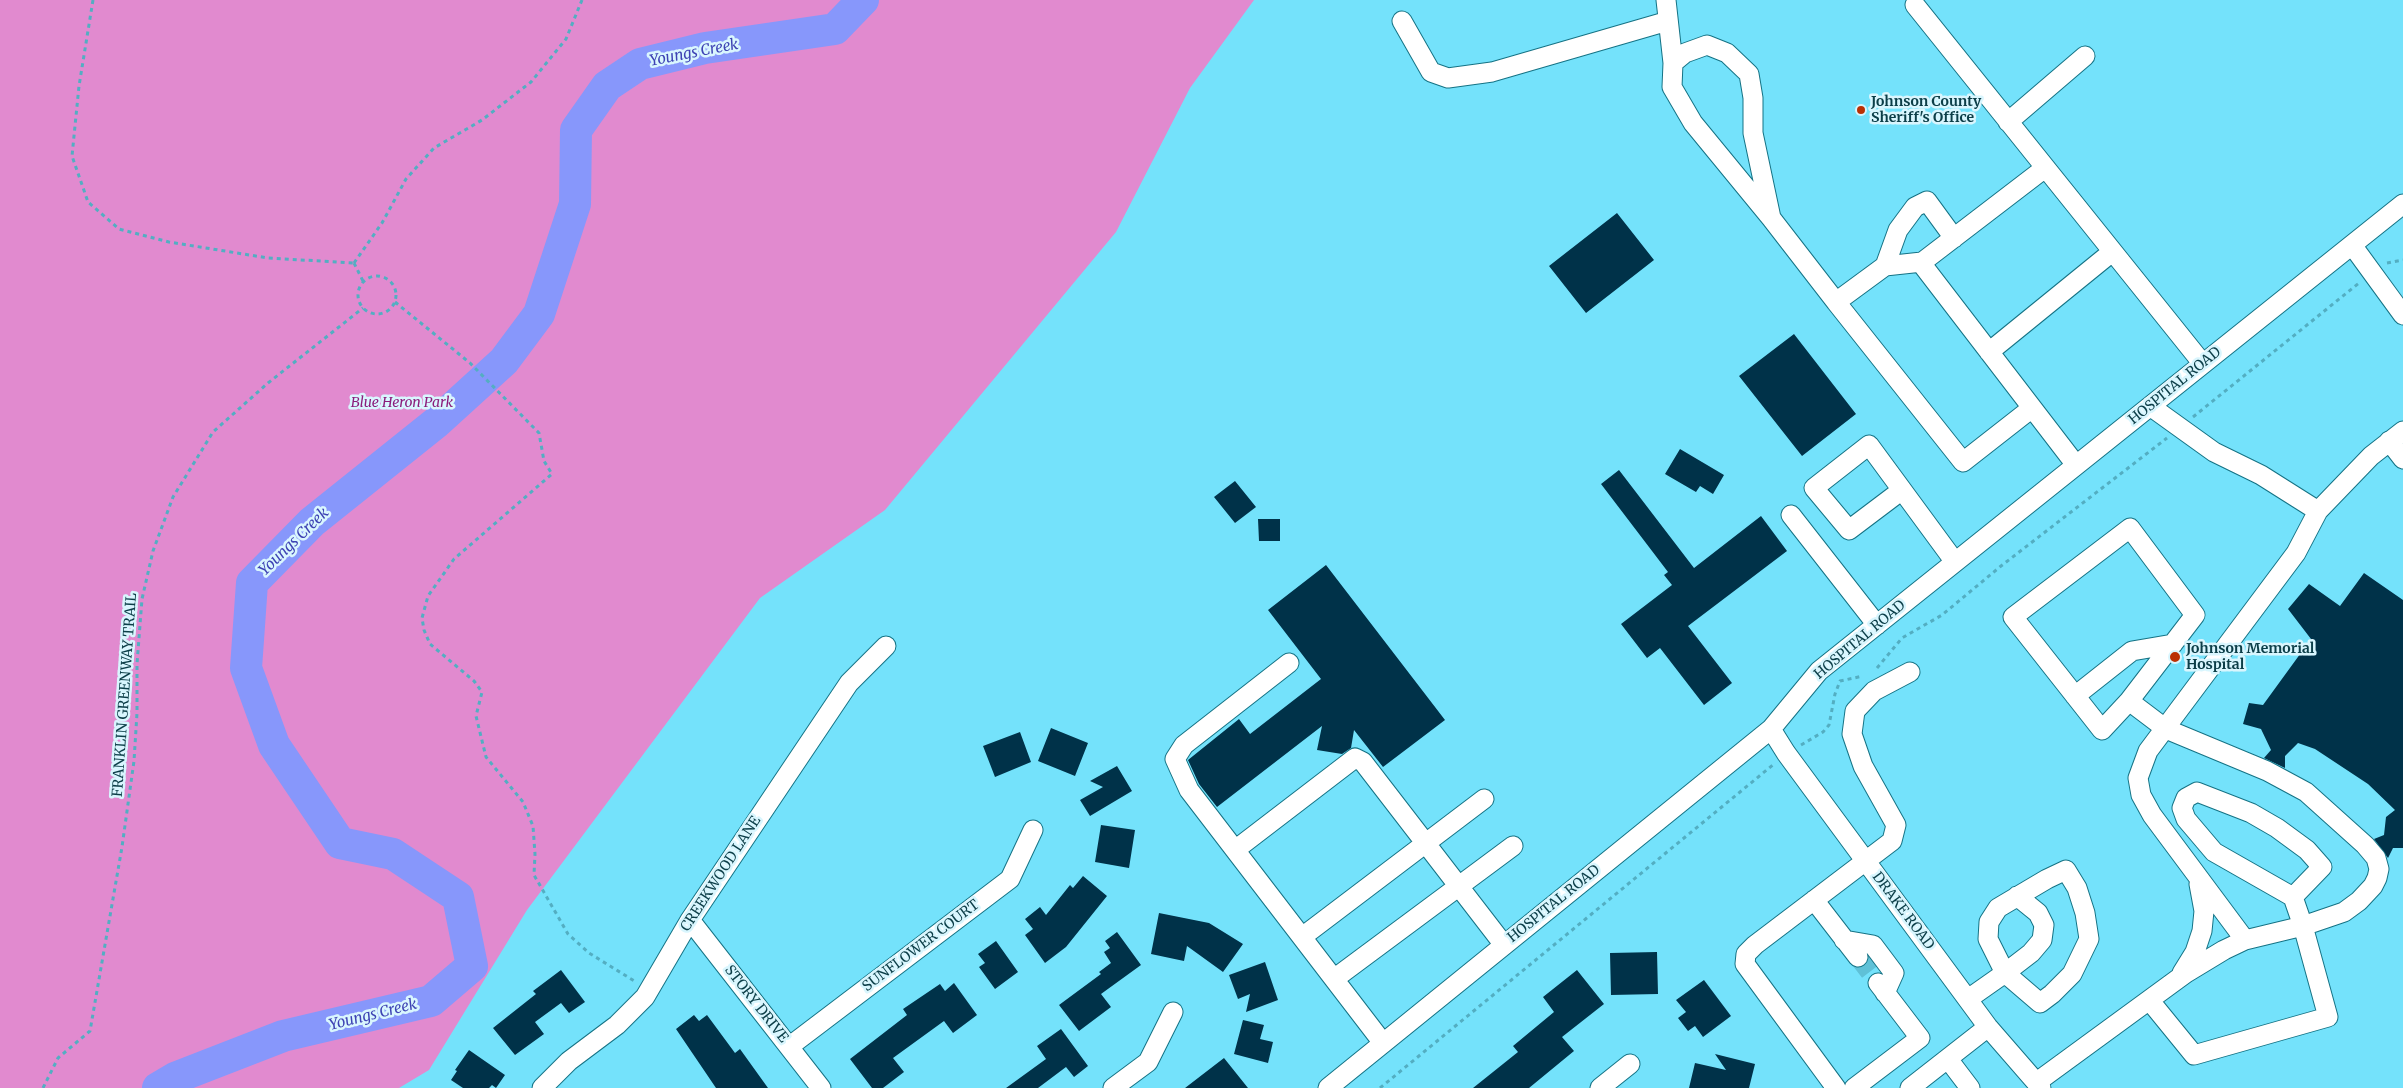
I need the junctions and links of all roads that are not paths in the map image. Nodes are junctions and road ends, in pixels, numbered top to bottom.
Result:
1 (1666, 0) edge
2 (1915, 5) dead end
3 (1402, 21) dead end
4 (1668, 21) junction
5 (2084, 56) dead end
6 (1673, 63) junction
7 (2008, 122) junction
8 (2045, 168) junction
9 (2403, 204) edge
10 (1771, 218) junction
11 (1954, 238) junction
12 (2352, 245) junction
13 (2112, 252) junction
14 (1922, 262) junction
15 (1884, 266) junction
16 (1836, 302) junction
17 (2403, 315) edge
18 (1989, 352) junction
19 (2203, 364) junction
20 (2150, 406) junction
21 (2032, 408) junction
22 (2396, 436) edge
23 (2403, 459) edge
24 (2076, 465) junction
25 (1902, 490) junction
26 (2318, 511) junction
27 (1791, 515) dead end
28 (1955, 562) junction
29 (1877, 625) junction
30 (2173, 644) junction
31 (886, 646) dead end
32 (1288, 663) dead end
33 (1910, 672) dead end
34 (2075, 696) junction
35 (2130, 701) junction
36 (1771, 729) junction
37 (2166, 729) junction
38 (1484, 799) dead end
39 (1033, 830) dead end
40 (1426, 843) junction
41 (1513, 846) dead end
42 (1235, 850) junction
43 (1866, 862) junction
44 (2197, 878) junction
45 (1458, 885) junction
46 (2017, 896) junction
47 (2293, 897) junction
48 (1814, 900) junction
49 (690, 920) junction
50 (2303, 926) junction
51 (1302, 937) junction
52 (1844, 940) junction
53 (2245, 940) junction
54 (1504, 945) junction
55 (1858, 957) tunnel mouth
56 (2006, 973) junction
57 (1334, 979) junction
58 (2177, 980) junction
59 (1968, 1000) junction
60 (2150, 1001) junction
61 (1173, 1012) dead end
62 (1988, 1027) junction
63 (1383, 1043) junction
64 (790, 1046) junction
65 (1948, 1059) junction
66 (1630, 1064) dead end
67 (2039, 1085) edge
68 (542, 1088) edge
69 (821, 1088) edge
70 (1113, 1088) edge
71 (1328, 1088) edge
72 (1600, 1088) edge
73 (1836, 1088) edge
74 (1854, 1088) edge
75 (1910, 1088) edge
76 (1970, 1088) edge

1 - 4 street
2 - 7 street
3 - 4 street
4 - 6 street
5 - 7 street
6 - 10 street
6 - 10 street
7 - 8 street
8 - 11 street
8 - 13 street
9 - 12 street, HOSPITAL ROAD
10 - 16 street
11 - 14 street
11 - 15 street
12 - 17 street
12 - 19 street, HOSPITAL ROAD
13 - 18 street
13 - 19 street
14 - 15 street
14 - 18 street
15 - 16 street
16 - 21 street
18 - 21 street
19 - 20 street, HOSPITAL ROAD
20 - 24 street, HOSPITAL ROAD
20 - 26 street
21 - 24 street
22 - 23 street
22 - 26 street
24 - 28 street, HOSPITAL ROAD
25 - 25 street
25 - 28 street
26 - 37 street
27 - 29 street
28 - 29 street, HOSPITAL ROAD
29 - 36 street, HOSPITAL ROAD
30 - 34 street
30 - 34 street
30 - 35 street
31 - 49 street, CREEKWOOD LANE
32 - 42 street
33 - 43 street
34 - 35 street
35 - 37 street
36 - 43 street, DRAKE ROAD
36 - 54 street, HOSPITAL ROAD
37 - 44 street
37 - 50 street
38 - 40 street
39 - 64 street, SUNFLOWER COURT
40 - 42 street
40 - 45 street
40 - 51 street
41 - 45 street
42 - 51 street
43 - 48 street
43 - 59 street, DRAKE ROAD
44 - 53 street
44 - 58 street
45 - 54 street
45 - 57 street
46 - 56 street
46 - 56 street
46 - 56 street
47 - 47 street
47 - 50 street
48 - 52 street
48 - 73 street
49 - 64 street, STORY DRIVE
49 - 68 street, CREEKWOOD LANE
50 - 53 street
50 - 60 street
51 - 57 street
52 - 55 street
52 - 74 street
53 - 58 street
54 - 63 street, HOSPITAL ROAD
56 - 59 street
57 - 63 street
58 - 60 street
59 - 62 street, DRAKE ROAD
60 - 67 street
61 - 70 street
62 - 65 street
62 - 67 street, DRAKE ROAD
63 - 71 street, HOSPITAL ROAD
64 - 69 street, STORY DRIVE
65 - 75 street
65 - 76 street
66 - 72 street

